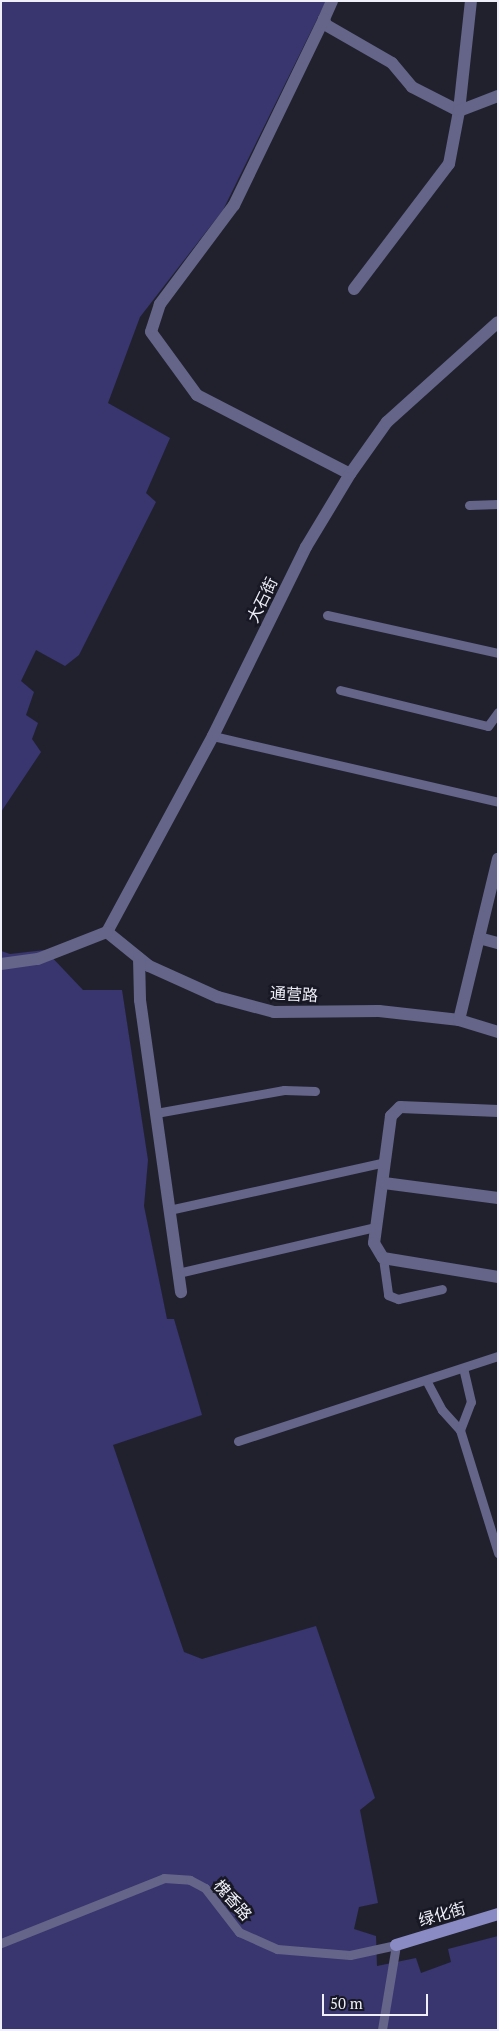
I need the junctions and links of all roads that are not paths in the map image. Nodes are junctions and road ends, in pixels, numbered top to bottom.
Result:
1 (332, 1) edge
2 (471, 1) edge
3 (324, 19) junction
4 (498, 96) edge
5 (460, 111) junction
6 (354, 289) dead end
7 (498, 322) edge
8 (350, 474) junction
9 (498, 504) edge
10 (469, 505) dead end
11 (327, 615) dead end
12 (498, 653) edge
13 (340, 690) dead end
14 (498, 712) edge
15 (212, 736) junction
16 (498, 802) edge
17 (497, 863) edge
18 (107, 932) junction
19 (479, 938) junction
20 (498, 943) edge
21 (139, 958) junction
22 (1, 964) edge
23 (459, 1020) junction
24 (498, 1032) edge
25 (315, 1090) dead end
26 (498, 1112) edge
27 (156, 1113) junction
28 (385, 1162) junction
29 (384, 1183) junction
30 (498, 1198) edge
31 (169, 1210) junction
32 (376, 1227) junction
33 (383, 1258) junction
34 (178, 1273) junction
35 (498, 1277) edge
36 (442, 1289) dead end
37 (181, 1292) dead end
38 (498, 1356) edge
39 (463, 1368) junction
40 (426, 1380) junction
41 (460, 1430) junction
42 (238, 1441) dead end
43 (498, 1553) edge
44 (498, 1914) edge
45 (1, 1943) edge
46 (396, 1945) junction
47 (382, 2030) edge

1 - 3 street
2 - 5 street
3 - 5 street
3 - 8 street
4 - 5 street
5 - 6 street
7 - 8 street, 大石街
8 - 15 street, 大石街
9 - 10 lane
11 - 12 lane
13 - 14 lane
15 - 16 lane
15 - 18 street, 大石街
17 - 19 street
18 - 21 street, 通营路
18 - 22 street
19 - 20 street
19 - 23 street
21 - 23 street, 通营路
21 - 27 street
23 - 24 street, 通营路
25 - 27 lane
26 - 28 street
27 - 31 street
28 - 29 street
28 - 31 lane
29 - 30 street
29 - 32 street
31 - 34 street
32 - 33 street
32 - 34 lane
33 - 35 street
33 - 36 lane
34 - 37 street
38 - 39 lane
39 - 40 lane
39 - 41 lane
40 - 41 lane
40 - 42 lane
41 - 43 lane
44 - 46 street, 绿化街
45 - 46 lane, 槐香路
46 - 47 lane

